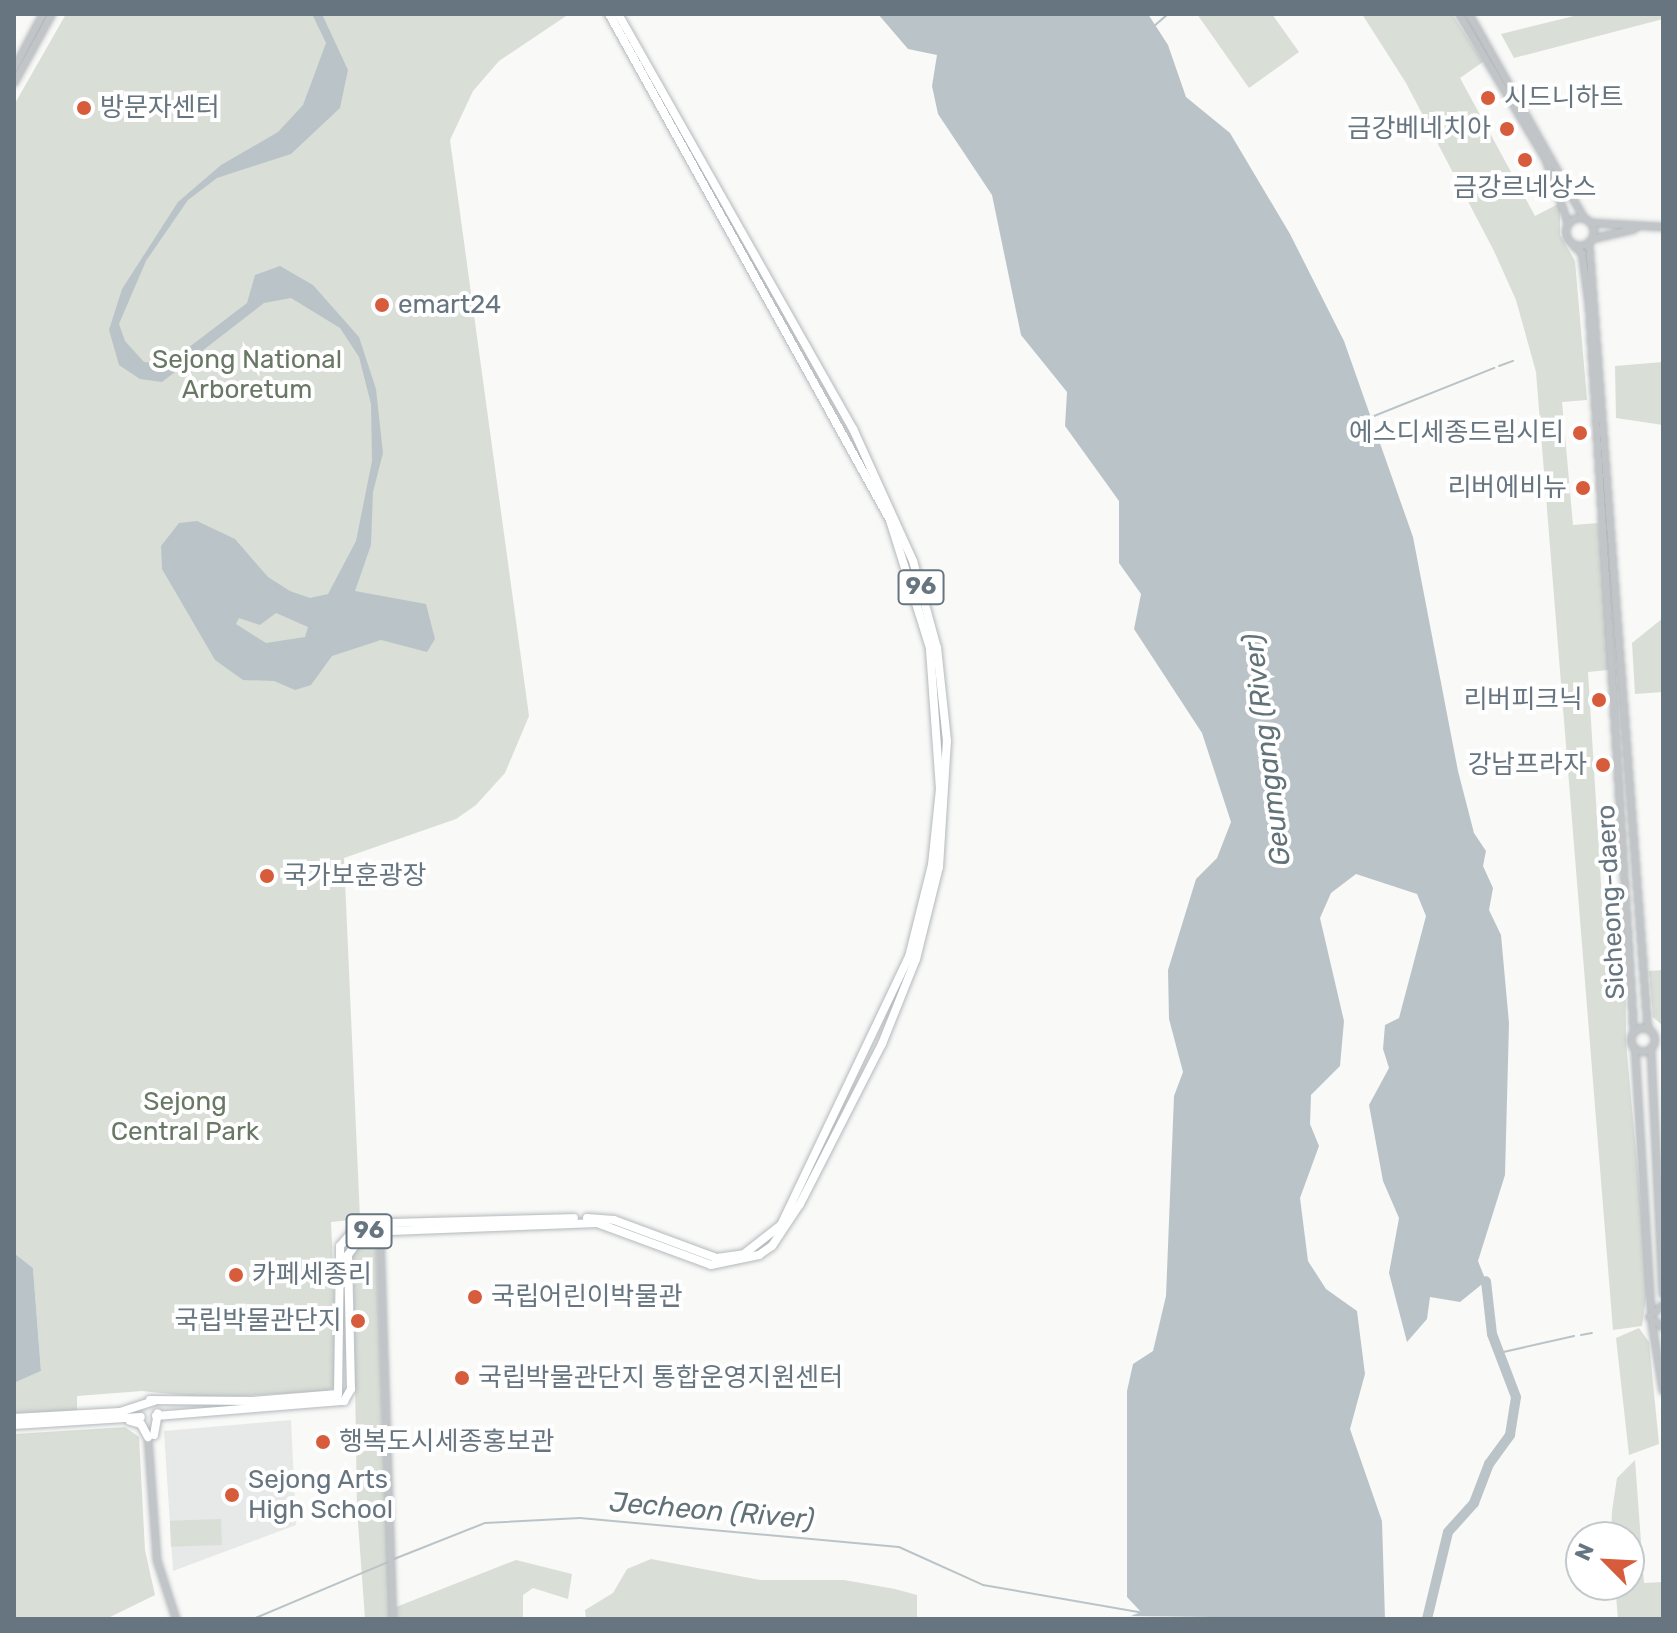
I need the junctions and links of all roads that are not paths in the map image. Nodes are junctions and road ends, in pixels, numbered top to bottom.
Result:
1 (43, 14) edge
2 (52, 14) edge
3 (609, 14) edge
4 (618, 14) edge
5 (1459, 14) edge
6 (1469, 14) edge
7 (14, 69) edge
8 (14, 83) edge
9 (1584, 218) junction
10 (1568, 223) junction
11 (1591, 223) junction
12 (1663, 227) edge
13 (1635, 229) junction
14 (1591, 241) junction
15 (1574, 246) junction
16 (1648, 1029) junction
17 (1634, 1033) junction
18 (1635, 1048) junction
19 (1651, 1049) junction
20 (797, 1202) junction
21 (380, 1231) junction
22 (732, 1260) junction
23 (1663, 1295) edge
24 (1663, 1305) edge
25 (1651, 1310) junction
26 (1652, 1324) junction
27 (1663, 1327) edge
28 (1663, 1391) edge
29 (153, 1401) junction
30 (139, 1405) junction
31 (178, 1410) junction
32 (156, 1416) junction
33 (14, 1418) edge
34 (142, 1418) junction
35 (90, 1421) junction
36 (14, 1425) edge
37 (151, 1438) junction
38 (393, 1616) edge
39 (176, 1619) edge

1 - 7 street
2 - 8 street
3 - 20 main road, 96
4 - 20 main road, 96
5 - 10 street
6 - 9 street
9 - 10 street
9 - 11 street
10 - 15 street
11 - 13 street
11 - 14 street
12 - 13 street
13 - 14 street
14 - 15 street
14 - 16 street, Sicheong-daero
15 - 17 street, Sicheong-daero
16 - 17 street
16 - 19 street, Sicheong-daero
17 - 18 street, Sicheong-daero
18 - 19 street
18 - 25 street
19 - 23 street
20 - 22 main road, 96
21 - 22 main road, 96
21 - 31 main road, 96
21 - 38 street
22 - 29 main road, 96
24 - 25 street
25 - 26 street
26 - 27 street
26 - 28 street
29 - 30 main road, 96
29 - 32 main road
30 - 33 main road, 96
30 - 34 main road
31 - 32 main road, 96
31 - 37 main road
32 - 34 main road, 96
32 - 37 main road
34 - 35 main road, 96
34 - 37 main road
35 - 36 main road, 96
35 - 37 main road
37 - 39 street

